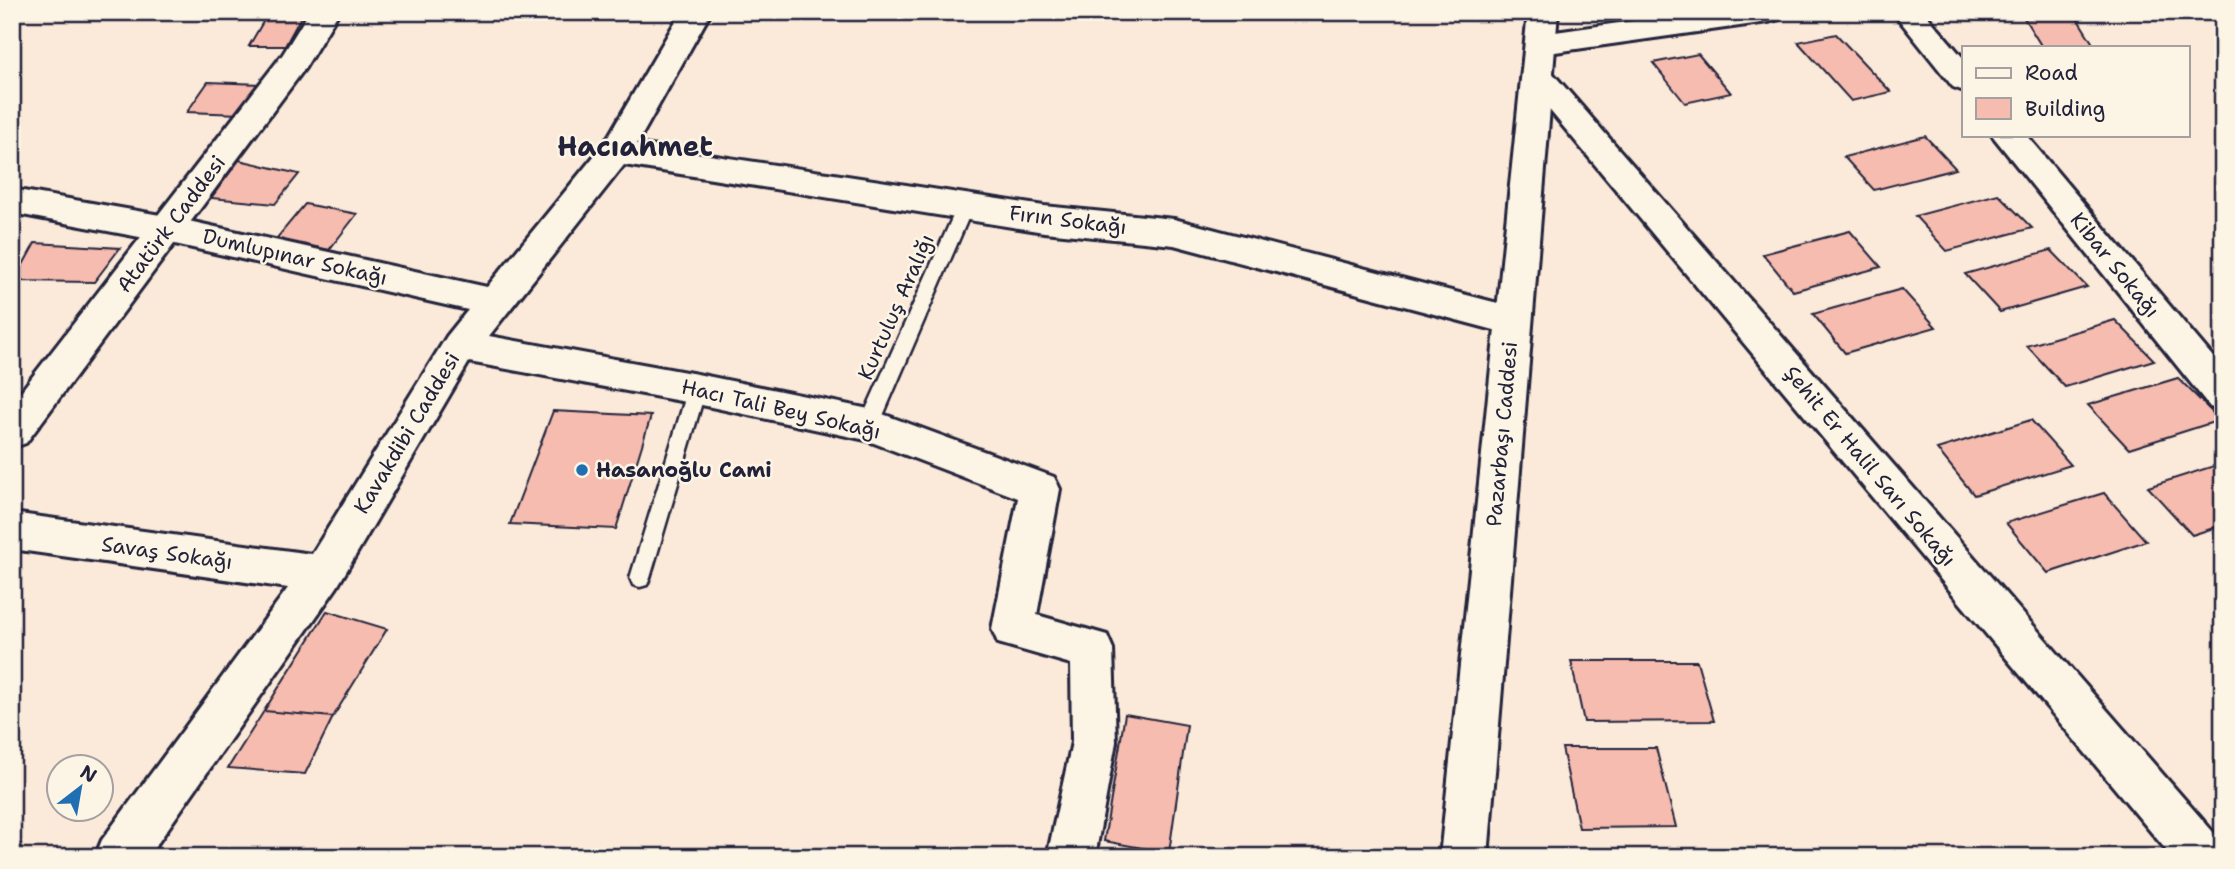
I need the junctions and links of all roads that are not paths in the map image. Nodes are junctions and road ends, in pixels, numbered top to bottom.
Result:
1 (324, 12) edge
2 (696, 12) edge
3 (1768, 12) edge
4 (1908, 12) edge
5 (1541, 44) edge
6 (1962, 78) edge
7 (2009, 136) edge
8 (616, 152) junction
9 (12, 201) edge
10 (965, 207) junction
11 (166, 229) junction
12 (494, 302) junction
13 (1513, 321) junction
14 (460, 346) junction
15 (697, 389) junction
16 (2223, 396) edge
17 (869, 425) junction
18 (12, 432) edge
19 (12, 531) edge
20 (322, 574) junction
21 (640, 578) dead end
22 (120, 857) edge
23 (1071, 857) edge
24 (1464, 857) edge
25 (2203, 857) edge

1 - 11 street, Atatürk Caddesi
2 - 8 street, Kavakdibi Caddesi
3 - 5 street
4 - 6 street
5 - 13 street, Pazarbaşı Caddesi
5 - 25 street, Şehit Er Halil Sarı Sokağı
7 - 16 street, Kibar Sokağı
8 - 10 street, Fırın Sokağı
8 - 12 street, Kavakdibi Caddesi
9 - 11 street, Dumlupınar Sokağı
10 - 13 street, Fırın Sokağı
10 - 17 lane, Kurtuluş Aralığı
11 - 12 street, Dumlupınar Sokağı
11 - 18 street, Atatürk Caddesi
12 - 14 street, Kavakdibi Caddesi
13 - 24 street, Pazarbaşı Caddesi
14 - 15 street, Hacı Tali Bey Sokağı
14 - 20 street, Kavakdibi Caddesi
15 - 17 street, Hacı Tali Bey Sokağı
15 - 21 lane
17 - 23 street, Hacı Tali Bey Sokağı
19 - 20 street, Savaş Sokağı
20 - 22 street, Kavakdibi Caddesi

